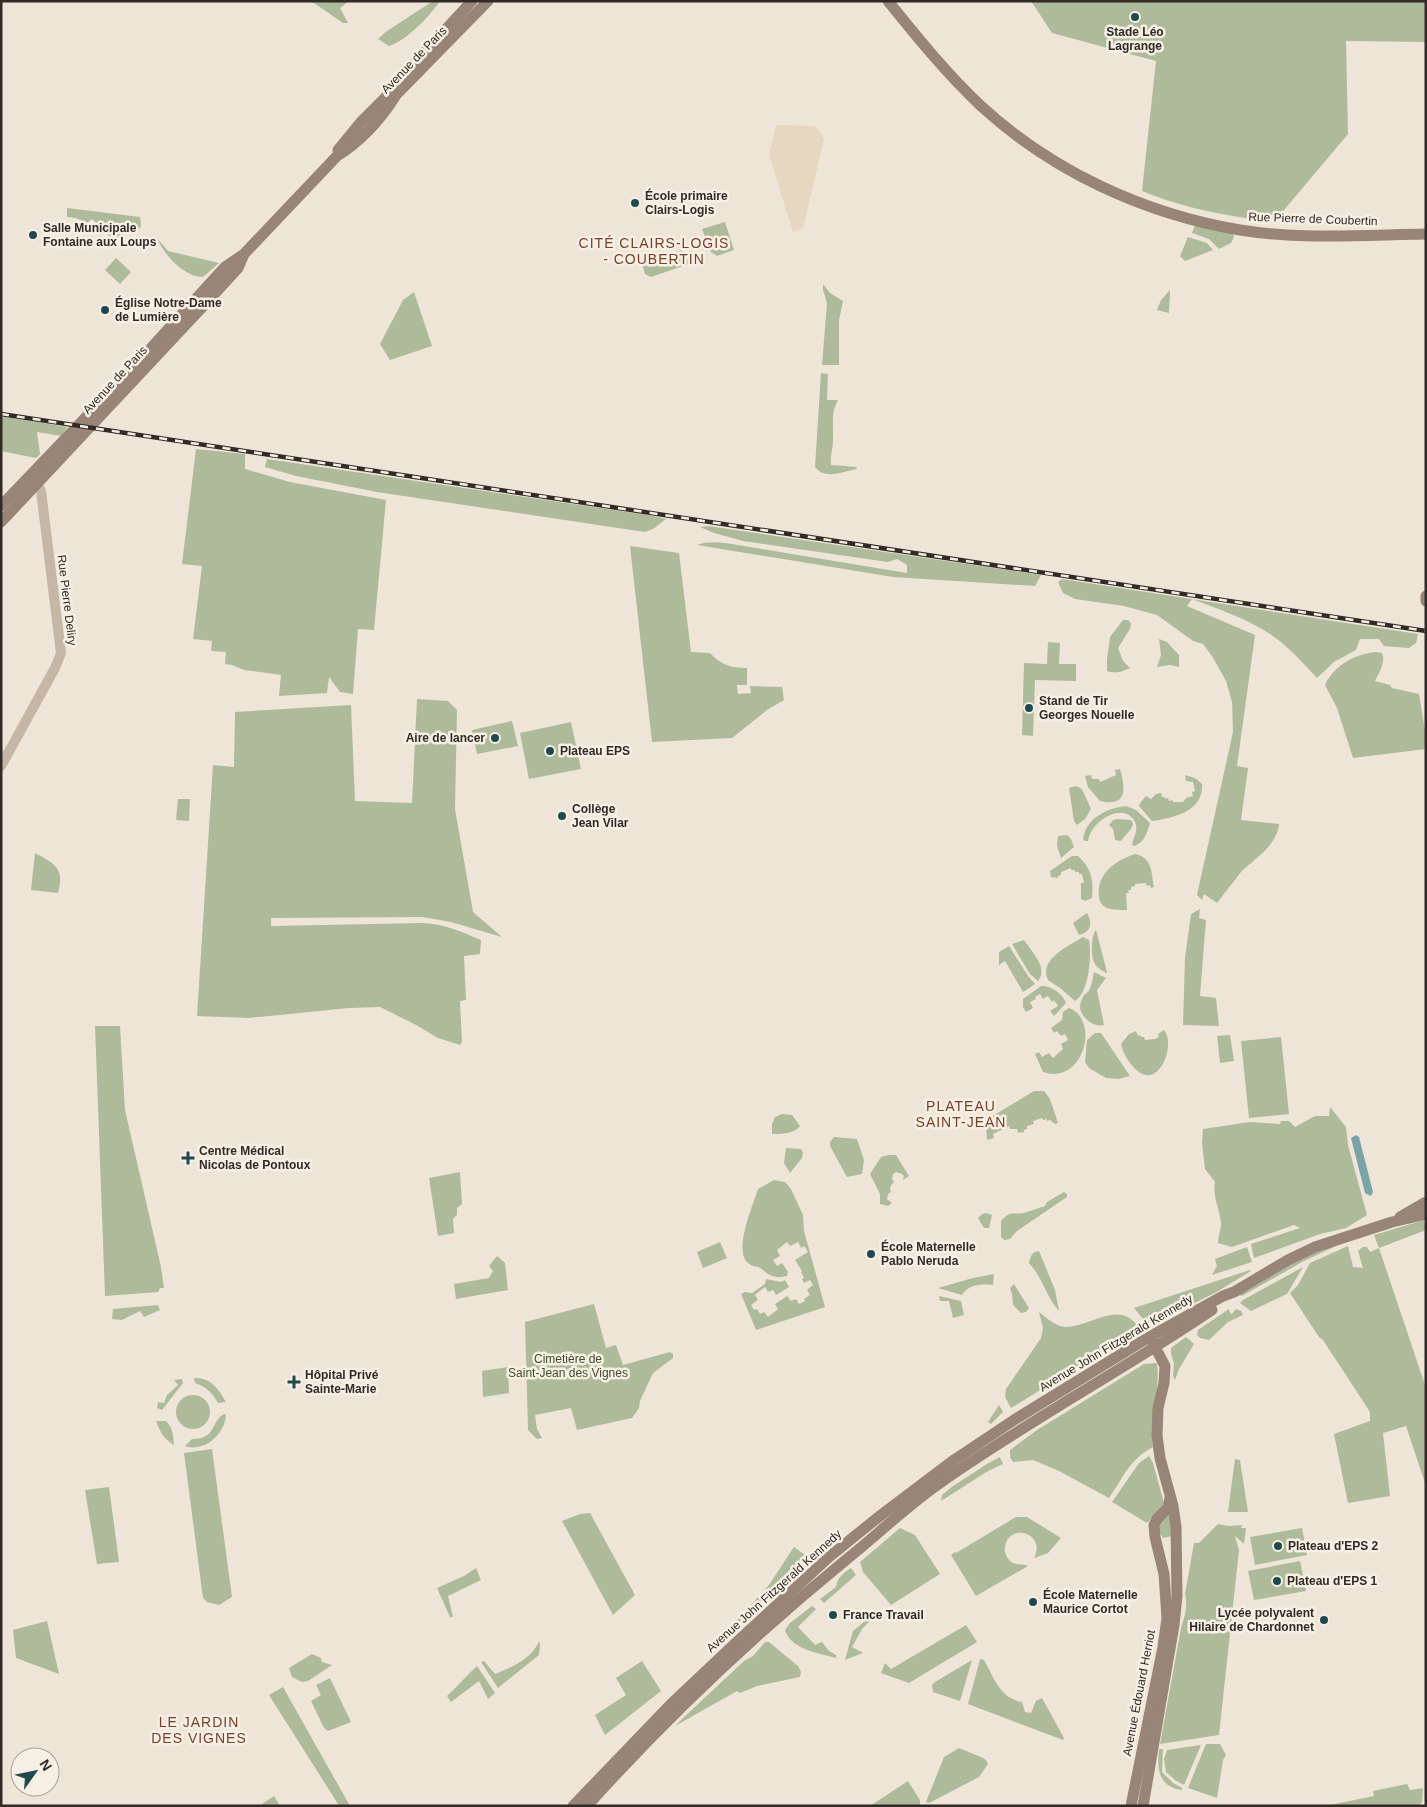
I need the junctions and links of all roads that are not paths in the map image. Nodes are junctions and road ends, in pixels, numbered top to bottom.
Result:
1 (472, 1) edge
2 (488, 1) edge
3 (888, 1) edge
4 (337, 156) junction
5 (1426, 234) edge
6 (244, 254) junction
7 (37, 484) junction
8 (1, 506) edge
9 (1, 522) edge
10 (1426, 596) edge
11 (1426, 601) edge
12 (1, 766) edge
13 (1426, 1202) edge
14 (1426, 1214) edge
15 (1392, 1222) junction
16 (1234, 1292) junction
17 (1150, 1337) junction
18 (1156, 1347) junction
19 (1014, 1420) junction
20 (1021, 1430) junction
21 (1170, 1496) junction
22 (876, 1519) junction
23 (1154, 1526) junction
24 (863, 1545) junction
25 (835, 1552) junction
26 (1177, 1552) junction
27 (848, 1558) junction
28 (573, 1806) edge
29 (587, 1806) edge
30 (1131, 1806) edge
31 (1143, 1806) edge

1 - 4 main road, Avenue de Paris
2 - 4 main road, Avenue de Paris
3 - 5 main road, Rue Pierre de Coubertin
4 - 6 main road, Avenue de Paris
6 - 7 main road, Avenue de Paris
6 - 8 main road, Avenue de Paris
7 - 9 main road, Avenue de Paris
7 - 12 street, Rue Pierre Deliry
10 - 11 main road
13 - 15 main road, Avenue John Fitzgerald Kennedy
14 - 15 main road, Avenue John Fitzgerald Kennedy
15 - 16 main road, Avenue John Fitzgerald Kennedy
16 - 17 main road, Avenue John Fitzgerald Kennedy
16 - 18 main road, Avenue John Fitzgerald Kennedy
17 - 18 main road, Avenue Édouard Herriot
17 - 19 main road, Avenue John Fitzgerald Kennedy
18 - 20 main road, Avenue John Fitzgerald Kennedy
18 - 21 main road, Avenue Édouard Herriot
19 - 20 main road
19 - 22 main road, Avenue John Fitzgerald Kennedy
20 - 24 main road, Avenue John Fitzgerald Kennedy
21 - 23 main road
21 - 26 main road, Avenue Édouard Herriot
22 - 24 main road
22 - 25 main road, Avenue John Fitzgerald Kennedy
23 - 26 main road
23 - 30 main road, Avenue Édouard Herriot
24 - 27 main road, Avenue John Fitzgerald Kennedy
25 - 27 main road
25 - 28 main road, Avenue John Fitzgerald Kennedy
26 - 31 main road, Avenue Édouard Herriot
27 - 29 main road, Avenue John Fitzgerald Kennedy

